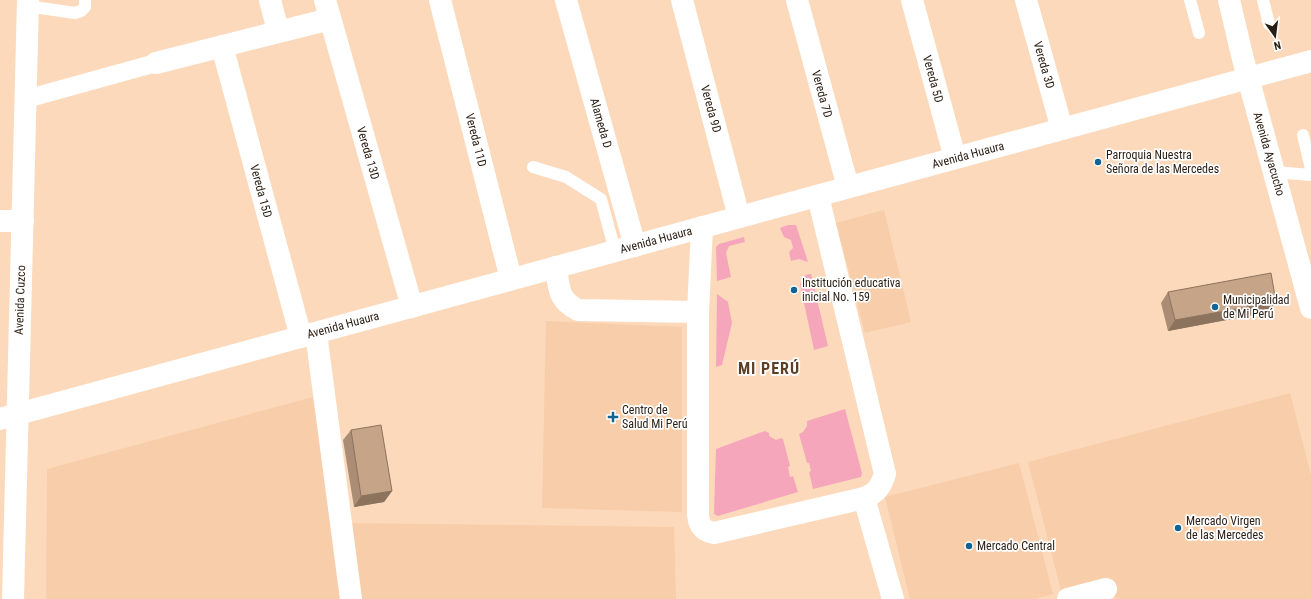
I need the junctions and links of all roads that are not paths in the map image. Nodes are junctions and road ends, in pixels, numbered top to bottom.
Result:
1 (85, 0) edge
2 (270, 0) edge
3 (440, 0) edge
4 (566, 0) edge
5 (682, 0) edge
6 (797, 0) edge
7 (912, 0) edge
8 (1026, 0) edge
9 (1190, 0) edge
10 (1229, 0) edge
11 (1263, 0) edge
12 (27, 3) edge
13 (327, 10) edge
14 (1269, 24) dead end
15 (278, 31) junction
16 (1199, 32) dead end
17 (222, 46) junction
18 (1311, 61) edge
19 (156, 63) joint
20 (1248, 78) junction
21 (26, 99) junction
22 (1062, 129) junction
23 (1303, 136) dead end
24 (955, 158) junction
25 (533, 166) dead end
26 (1311, 169) edge
27 (1274, 172) junction
28 (1311, 175) edge
29 (848, 188) junction
30 (818, 196) junction
31 (739, 217) junction
32 (0, 221) edge
33 (22, 222) junction
34 (702, 227) junction
35 (625, 248) junction
36 (556, 267) junction
37 (511, 280) junction
38 (412, 307) junction
39 (1311, 308) edge
40 (698, 312) junction
41 (308, 335) junction
42 (9, 417) edge
43 (864, 498) junction
44 (1106, 589) dead end
45 (13, 599) edge
46 (351, 599) edge
47 (893, 599) edge
48 (1068, 599) edge

1 - 12 lane
2 - 15 street
3 - 37 street, Vereda 11D
4 - 35 street, Alameda D
5 - 31 street, Vereda 9D
6 - 29 street, Vereda 7D
7 - 24 street, Vereda 5D
8 - 22 street, Vereda 3D
9 - 16 lane
10 - 20 street, Avenida Ayacucho
11 - 14 lane
12 - 21 street, Avenida Cuzco
13 - 15 street
13 - 38 street, Vereda 13D
15 - 17 street
17 - 19 street
17 - 41 street, Vereda 15D
18 - 20 street, Avenida Huaura
19 - 21 street
20 - 22 street, Avenida Huaura
20 - 27 street, Avenida Ayacucho
21 - 33 street, Avenida Cuzco
22 - 24 street, Avenida Huaura
23 - 26 lane
24 - 29 street, Avenida Huaura
25 - 35 lane
27 - 28 lane
27 - 39 street, Avenida Ayacucho
29 - 30 street, Avenida Huaura
30 - 31 street, Avenida Huaura
30 - 43 street
31 - 34 street, Avenida Huaura
32 - 33 street
33 - 42 street, Avenida Cuzco
34 - 35 street, Avenida Huaura
34 - 40 street
35 - 36 street, Avenida Huaura
36 - 37 street, Avenida Huaura
36 - 40 street
37 - 38 street, Avenida Huaura
38 - 41 street, Avenida Huaura
40 - 43 street
41 - 42 street, Avenida Huaura
41 - 46 street, Vereda 15D
42 - 45 street, Avenida Cuzco
43 - 47 street
44 - 48 street

